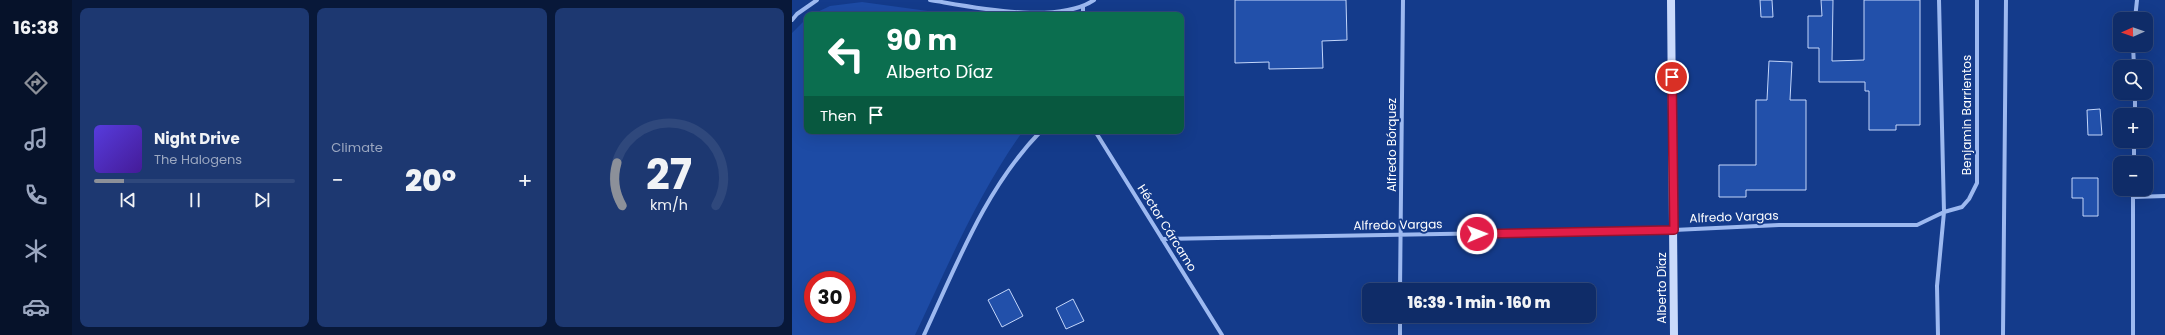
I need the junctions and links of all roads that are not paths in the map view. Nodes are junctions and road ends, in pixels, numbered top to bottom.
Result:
1 (817, 0) edge
2 (930, 0) edge
3 (1094, 0) edge
4 (1403, 0) edge
5 (1671, 0) edge
6 (1939, 0) edge
7 (1977, 0) edge
8 (2006, 0) edge
9 (2137, 0) edge
10 (1083, 7) junction
11 (1007, 12) edge
12 (1046, 12) edge
13 (1083, 12) edge
14 (2136, 12) edge
15 (792, 20) edge
16 (1038, 134) edge
17 (1097, 134) edge
18 (2165, 196) edge
19 (2133, 197) joint
20 (1944, 212) junction
21 (1674, 230) junction
22 (1401, 235) junction
23 (1162, 239) junction
24 (1400, 283) edge
25 (1400, 323) edge
26 (924, 335) edge
27 (1222, 335) edge
28 (1400, 335) edge
29 (1674, 335) edge
30 (1938, 335) edge
31 (2003, 335) edge
32 (2133, 335) edge

1 - 15 street
2 - 11 street
3 - 10 street
4 - 22 street, Alfredo Bórquez
5 - 21 street, Alberto Díaz
6 - 20 street, Benjamin Barrientos
7 - 20 street, Benjamin Barrientos
8 - 31 street
9 - 14 street
10 - 12 street
10 - 13 street
16 - 26 street
17 - 23 street, Héctor Cárcamo
18 - 19 street
19 - 32 street
20 - 21 street, Alfredo Vargas
20 - 30 street, Benjamin Barrientos
21 - 22 street, Alfredo Vargas
21 - 29 street, Alberto Díaz
22 - 23 street, Alfredo Vargas
22 - 24 street, Alfredo Bórquez
23 - 27 street, Héctor Cárcamo
25 - 28 street

